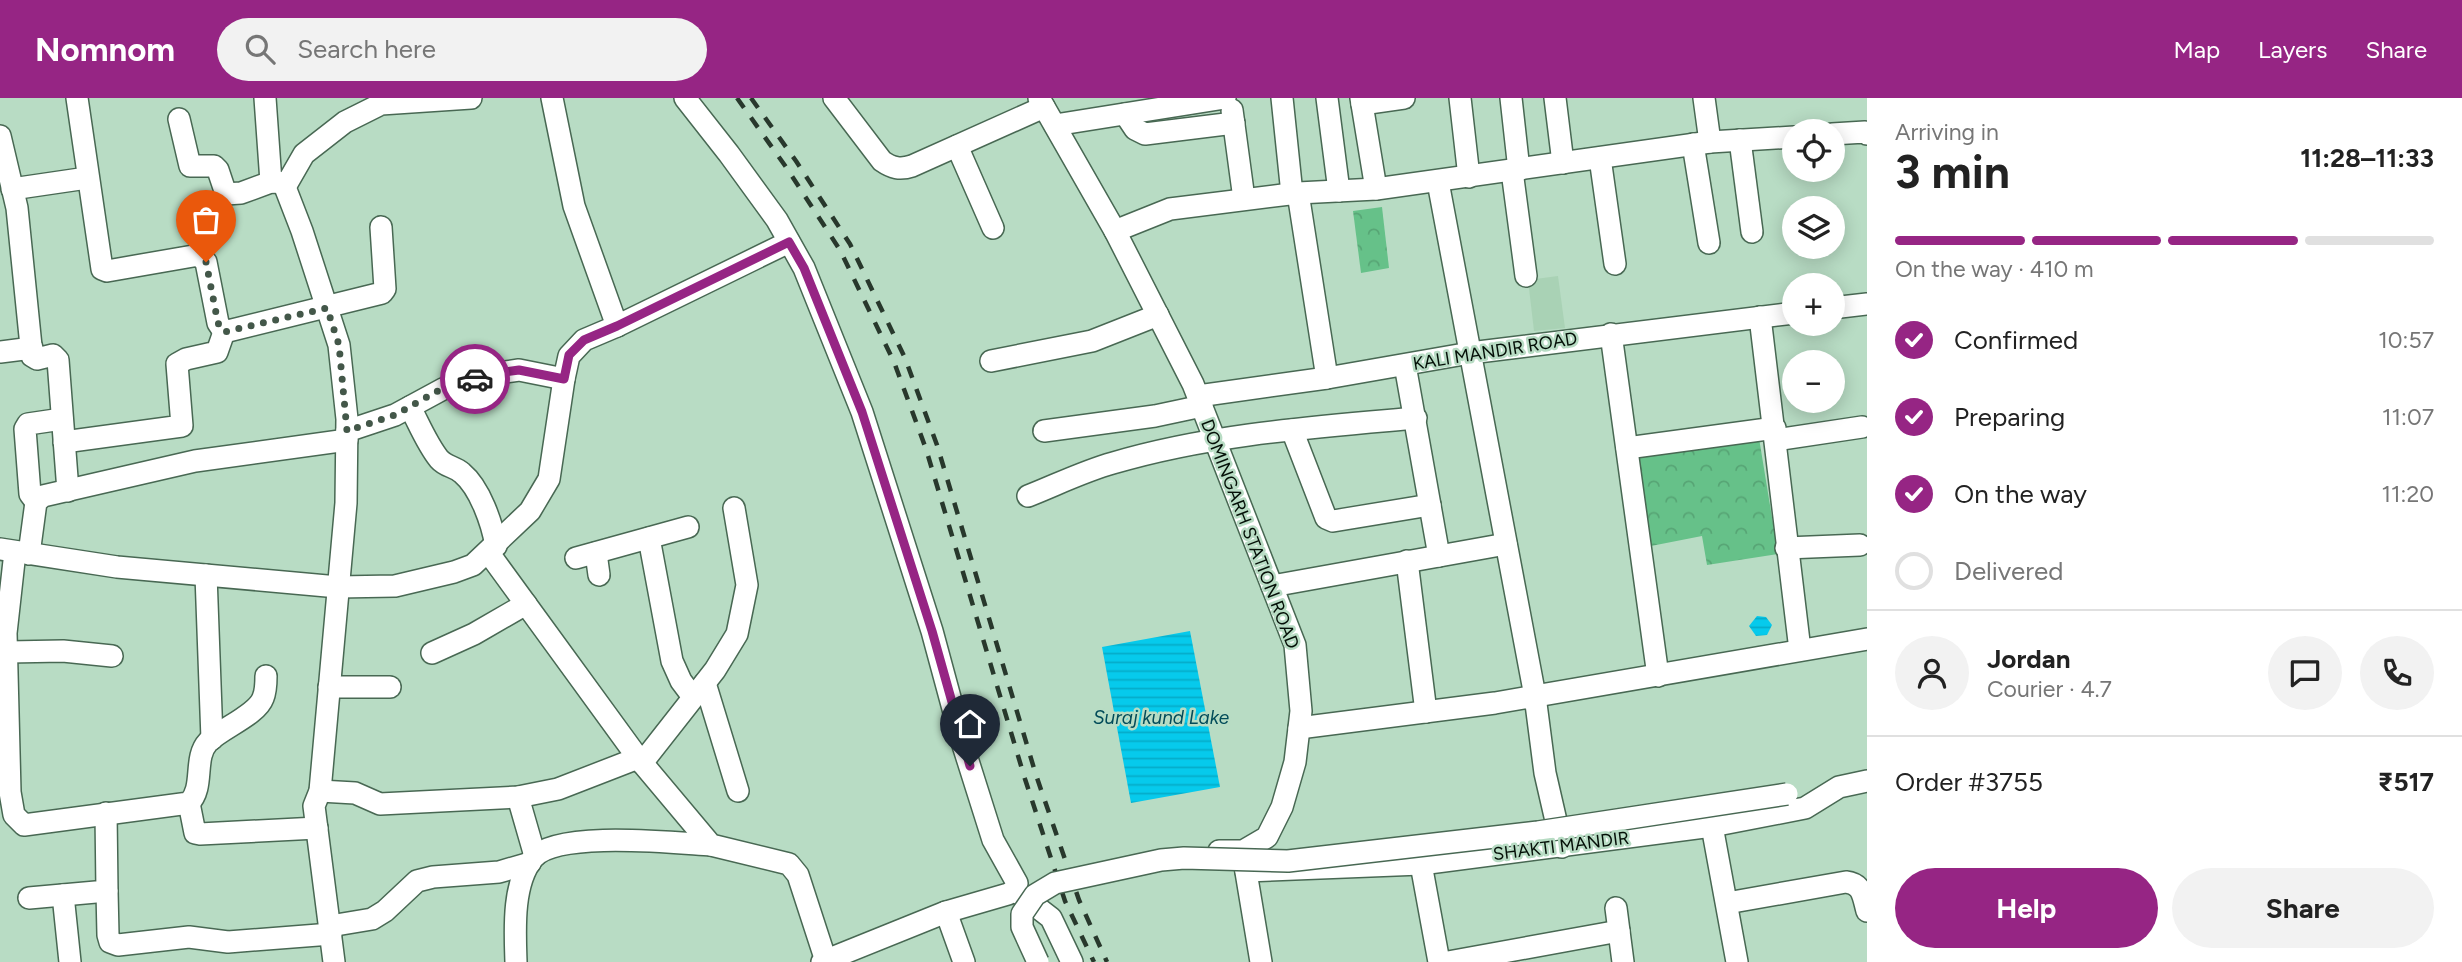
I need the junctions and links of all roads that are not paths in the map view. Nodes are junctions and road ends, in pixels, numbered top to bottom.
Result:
1 (77, 98) edge
2 (265, 98) edge
3 (471, 98) edge
4 (552, 98) edge
5 (685, 98) edge
6 (834, 98) edge
7 (1225, 98) edge
8 (1231, 98) edge
9 (1282, 98) edge
10 (1327, 98) edge
11 (1404, 98) edge
12 (1460, 98) edge
13 (1511, 98) edge
14 (1555, 98) edge
15 (1704, 98) edge
16 (392, 100) edge
17 (1361, 101) edge
18 (1046, 110) edge
19 (1125, 114) junction
20 (180, 119) dead end
21 (1234, 124) junction
22 (1866, 133) edge
23 (1845, 134) edge
24 (0, 136) edge
25 (1782, 137) edge
26 (1740, 140) junction
27 (1702, 143) junction
28 (957, 146) junction
29 (1600, 158) junction
30 (1563, 163) junction
31 (1516, 170) junction
32 (1469, 177) junction
33 (87, 178) junction
34 (279, 182) junction
35 (1438, 182) junction
36 (12, 189) junction
37 (1376, 189) junction
38 (1339, 191) junction
39 (1295, 193) junction
40 (1244, 199) junction
41 (381, 227) dead end
42 (993, 228) dead end
43 (1115, 231) junction
44 (1752, 232) dead end
45 (789, 242) junction
46 (1709, 243) dead end
47 (1615, 264) dead end
48 (1526, 276) dead end
49 (1867, 304) edge
50 (1845, 307) edge
51 (327, 308) junction
52 (1782, 314) edge
53 (1158, 315) junction
54 (1760, 317) junction
55 (617, 326) junction
56 (224, 332) junction
57 (1611, 334) junction
58 (32, 348) junction
59 (0, 352) edge
60 (1470, 353) junction
61 (991, 361) dead end
62 (1405, 365) junction
63 (1327, 378) junction
64 (564, 379) junction
65 (1200, 401) junction
66 (410, 407) junction
67 (1416, 418) junction
68 (62, 419) junction
69 (1862, 427) dead end
70 (1044, 430) dead end
71 (1292, 430) junction
72 (1775, 434) junction
73 (347, 435) junction
74 (1215, 440) junction
75 (64, 442) junction
76 (1627, 448) junction
77 (68, 491) junction
78 (1028, 496) dead end
79 (36, 502) junction
80 (1430, 505) junction
81 (734, 508) dead end
82 (688, 527) dead end
83 (649, 538) junction
84 (1506, 544) junction
85 (1860, 545) dead end
86 (1786, 548) junction
87 (492, 549) junction
88 (15, 551) edge
89 (1439, 556) junction
90 (1407, 561) junction
91 (206, 575) junction
92 (599, 575) dead end
93 (1272, 586) junction
94 (338, 587) junction
95 (526, 604) junction
96 (1867, 639) edge
97 (5, 640) edge
98 (1800, 650) junction
99 (432, 653) dead end
100 (112, 656) dead end
101 (266, 676) dead end
102 (1657, 676) junction
103 (329, 687) junction
104 (390, 687) dead end
105 (699, 690) junction
106 (1535, 696) junction
107 (1426, 712) junction
108 (1300, 727) junction
109 (212, 739) junction
110 (640, 760) junction
111 (1867, 781) edge
112 (1839, 787) junction
113 (320, 791) junction
114 (737, 792) dead end
115 (518, 797) junction
116 (188, 803) junction
117 (106, 813) junction
118 (1712, 826) junction
119 (317, 828) junction
120 (712, 845) junction
121 (1562, 847) junction
122 (532, 859) junction
123 (1245, 861) junction
124 (1103, 864) dead end
125 (1421, 864) junction
126 (1015, 890) junction
127 (107, 891) junction
128 (63, 895) junction
129 (29, 898) dead end
130 (1727, 903) junction
131 (1616, 908) dead end
132 (1867, 911) edge
133 (946, 912) junction
134 (331, 930) junction
135 (1619, 931) junction
136 (229, 952) edge
137 (824, 961) edge
138 (70, 962) edge
139 (334, 962) edge
140 (516, 962) edge
141 (964, 962) edge
142 (1038, 962) edge
143 (1072, 962) edge
144 (1261, 962) edge
145 (1439, 962) edge
146 (1448, 962) edge
147 (1623, 962) edge
148 (1737, 962) edge

1 - 33 street
2 - 34 street
3 - 16 street
4 - 55 street
5 - 45 street
6 - 28 street
7 - 19 street
8 - 21 street
9 - 39 street
10 - 38 street
11 - 17 street
12 - 32 street
13 - 31 street
14 - 30 street
15 - 27 street
16 - 34 street
17 - 37 street
18 - 19 street
18 - 28 street
18 - 43 street, DOMINGARH STATION ROAD
19 - 21 street
20 - 34 street
21 - 40 street
22 - 23 street
24 - 36 street
25 - 26 street
26 - 27 street
26 - 44 street
27 - 29 street
27 - 46 street
28 - 42 street
29 - 30 street
29 - 47 street
30 - 31 street
31 - 32 street
31 - 48 street
32 - 35 street
33 - 36 street
33 - 56 street
34 - 51 street
35 - 37 street
35 - 60 street
36 - 58 street
37 - 38 street
38 - 39 street
39 - 40 street
39 - 63 street
40 - 43 street
41 - 51 street
43 - 53 street, DOMINGARH STATION ROAD
45 - 55 street
45 - 126 street
49 - 50 street
51 - 56 street
51 - 73 street
52 - 54 street, KALI MANDIR ROAD
53 - 61 street
53 - 65 street, DOMINGARH STATION ROAD
54 - 57 street, KALI MANDIR ROAD
54 - 72 street
55 - 64 street
56 - 75 street
57 - 60 street, KALI MANDIR ROAD
57 - 76 street
58 - 59 street
58 - 68 street
60 - 62 street, KALI MANDIR ROAD
60 - 84 street
62 - 63 street, KALI MANDIR ROAD
62 - 67 street
63 - 65 street, KALI MANDIR ROAD
64 - 66 street
64 - 87 street
65 - 70 street, KALI MANDIR ROAD
65 - 74 street, DOMINGARH STATION ROAD
66 - 73 street
66 - 87 street
67 - 71 street
67 - 80 street
68 - 75 street
68 - 79 street
69 - 72 street
71 - 74 street
71 - 80 street
72 - 76 street
72 - 86 street
73 - 77 street
73 - 94 street
74 - 78 street
74 - 93 street, DOMINGARH STATION ROAD
75 - 77 street
76 - 102 street
77 - 79 street
79 - 88 street
80 - 89 street
81 - 105 street
82 - 83 street
83 - 92 street
83 - 105 street
84 - 89 street
84 - 106 street
85 - 86 street
86 - 98 street
87 - 94 street
87 - 95 street
88 - 91 street
88 - 97 street
89 - 90 street
90 - 93 street
90 - 107 street
91 - 94 street
91 - 109 street
93 - 108 street, DOMINGARH STATION ROAD
94 - 103 street
95 - 99 street
95 - 110 street
96 - 98 street
97 - 100 street
97 - 117 street
98 - 102 street
101 - 109 street
102 - 106 street
103 - 104 street
103 - 113 street
105 - 110 street
105 - 114 street
106 - 107 street
106 - 121 street
107 - 108 street
108 - 123 street, DOMINGARH STATION ROAD
109 - 116 street
110 - 115 street
110 - 120 street
111 - 112 street, SHAKTI MANDIR
112 - 118 street, SHAKTI MANDIR
112 - 142 street, bridge
113 - 115 street
113 - 119 street
115 - 122 street
116 - 117 street
116 - 119 street
117 - 127 street
118 - 121 street, SHAKTI MANDIR
118 - 130 street
119 - 134 street
120 - 122 street
120 - 137 street
121 - 125 street, SHAKTI MANDIR
122 - 134 street
122 - 140 street
123 - 124 street
123 - 125 street, SHAKTI MANDIR
123 - 144 street
125 - 145 street
126 - 133 street
126 - 143 street
127 - 128 street
127 - 136 street
128 - 129 street
128 - 138 street
130 - 132 street
130 - 148 street
131 - 135 street
133 - 137 street
133 - 141 street
134 - 136 street
134 - 139 street
135 - 146 street
135 - 147 street

